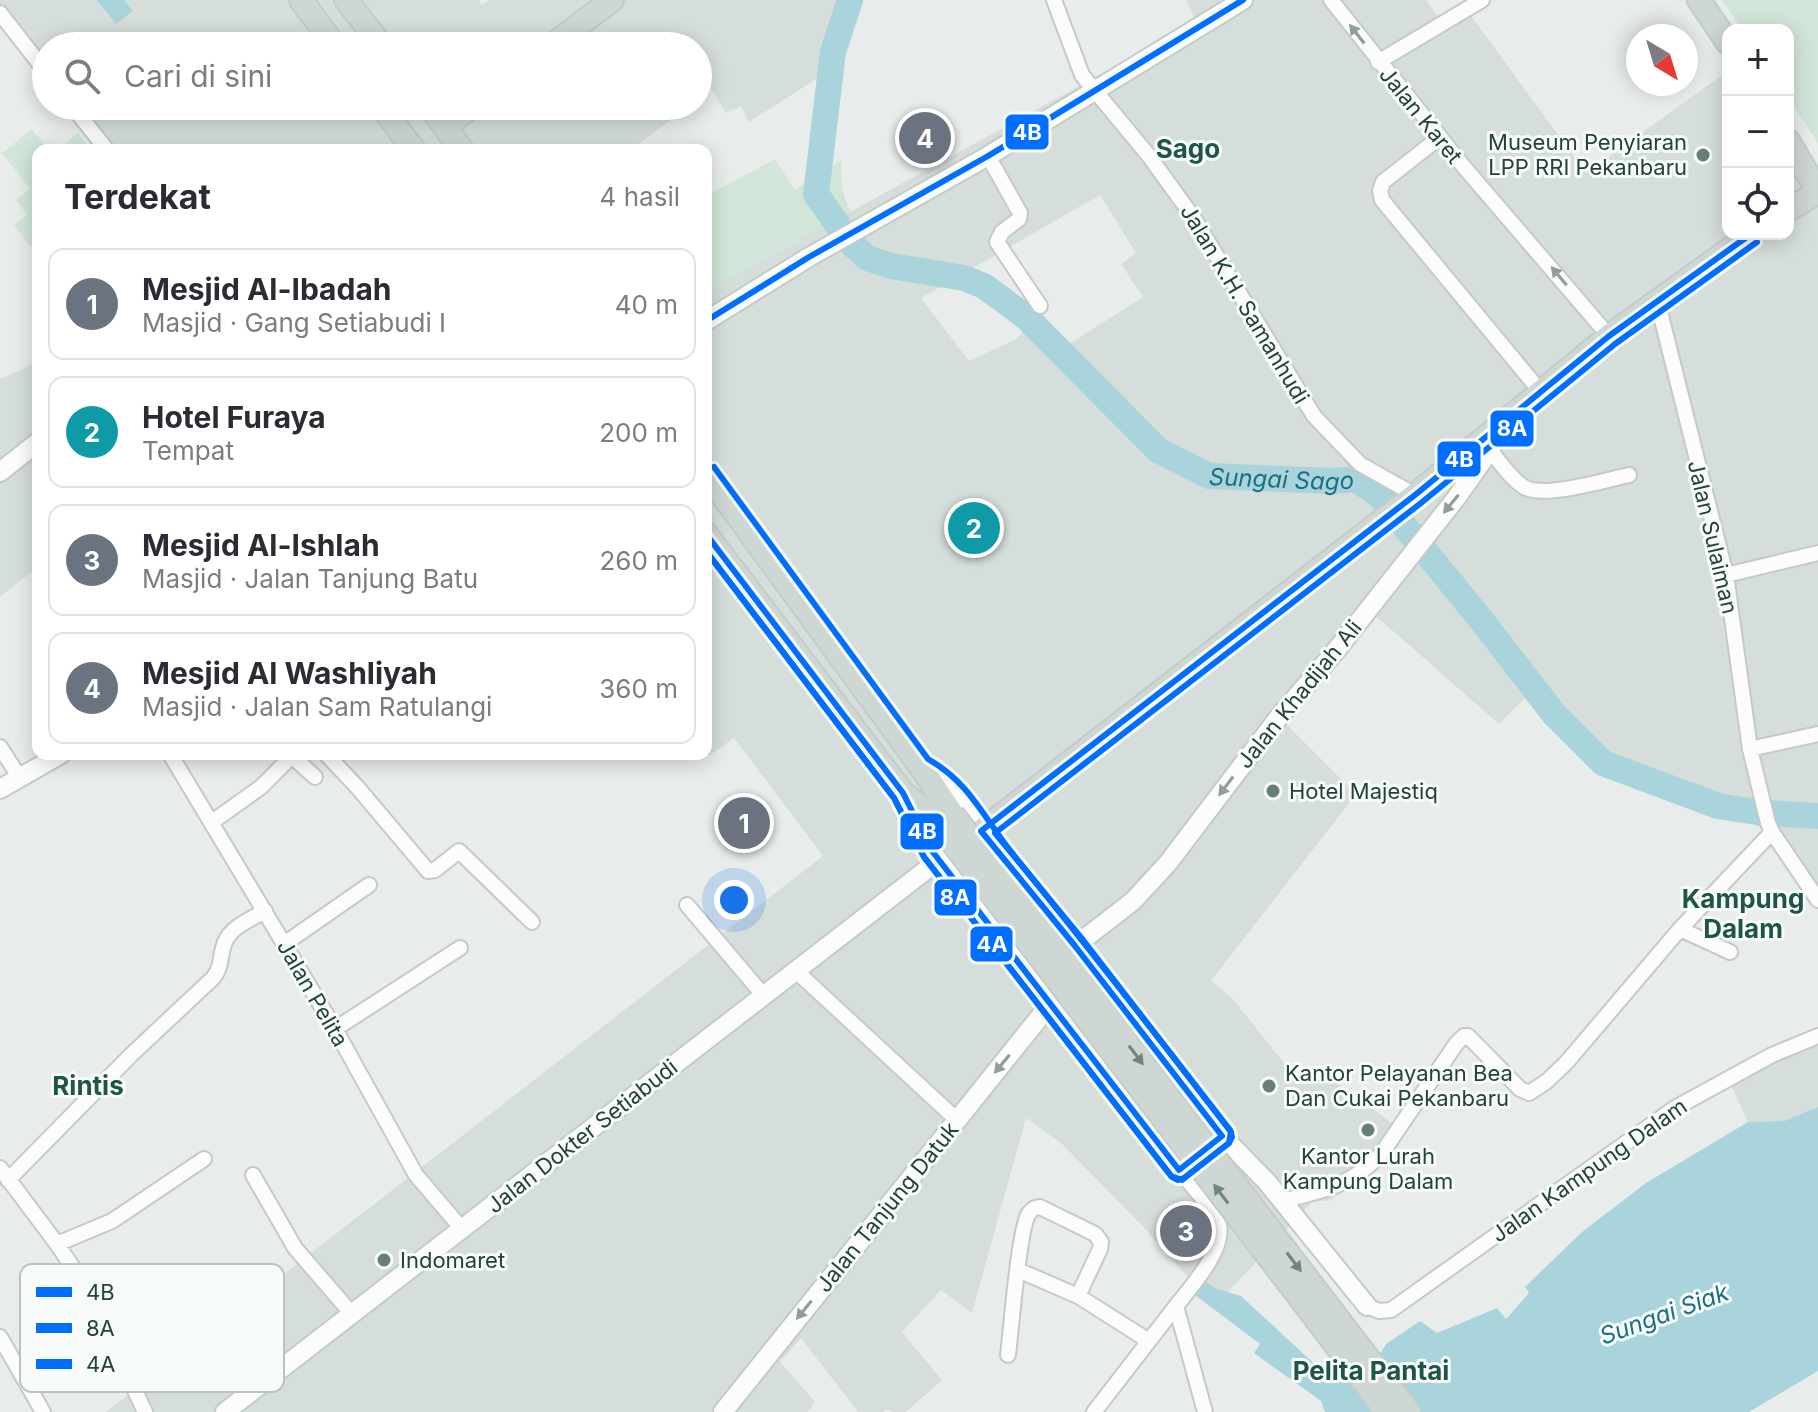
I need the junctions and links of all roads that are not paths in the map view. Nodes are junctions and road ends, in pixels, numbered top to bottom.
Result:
1 (301, 0) edge
2 (346, 0) edge
3 (612, 0) edge
4 (1054, 0) edge
5 (1243, 0) edge
6 (1331, 0) edge
7 (1482, 0) edge
8 (1699, 0) edge
9 (0, 13) edge
10 (325, 32) edge
11 (371, 32) edge
12 (570, 32) edge
13 (1722, 34) edge
14 (32, 54) edge
15 (1378, 62) junction
16 (1094, 91) junction
17 (83, 120) edge
18 (392, 120) edge
19 (440, 120) edge
20 (465, 120) edge
21 (1440, 137) junction
22 (455, 140) edge
23 (102, 144) edge
24 (410, 144) edge
25 (428, 144) edge
26 (1794, 151) edge
27 (988, 156) junction
28 (1818, 191) edge
29 (1794, 206) edge
30 (1742, 240) edge
31 (1657, 300) junction
32 (1040, 306) dead end
33 (712, 317) edge
34 (1609, 336) junction
35 (1540, 391) junction
36 (1502, 424) junction
37 (32, 447) edge
38 (1490, 450) junction
39 (0, 472) edge
40 (1629, 475) dead end
41 (712, 481) edge
42 (1400, 507) junction
43 (712, 542) edge
44 (1818, 553) edge
45 (1726, 575) junction
46 (1818, 734) edge
47 (0, 747) edge
48 (1750, 749) junction
49 (51, 760) edge
50 (174, 760) edge
51 (288, 760) edge
52 (296, 760) edge
53 (332, 760) edge
54 (921, 767) junction
55 (315, 777) dead end
56 (20, 778) junction
57 (0, 789) edge
58 (903, 793) junction
59 (943, 816) junction
60 (212, 822) junction
61 (1770, 828) junction
62 (981, 831) junction
63 (939, 860) junction
64 (369, 885) dead end
65 (1818, 900) edge
66 (687, 905) dead end
67 (265, 911) junction
68 (532, 922) dead end
69 (1680, 929) junction
70 (284, 944) junction
71 (1075, 946) junction
72 (460, 948) dead end
73 (1730, 952) dead end
74 (796, 971) junction
75 (764, 996) junction
76 (1051, 1003) junction
77 (335, 1029) junction
78 (1818, 1036) edge
79 (957, 1120) junction
80 (1222, 1136) junction
81 (204, 1159) dead end
82 (1179, 1170) junction
83 (4, 1174) edge
84 (253, 1175) dead end
85 (1282, 1201) junction
86 (462, 1229) junction
87 (57, 1244) junction
88 (70, 1264) edge
89 (1018, 1270) junction
90 (1078, 1296) junction
91 (1176, 1306) junction
92 (1367, 1306) joint
93 (352, 1314) junction
94 (0, 1337) edge
95 (1149, 1341) junction
96 (1008, 1355) dead end
97 (284, 1366) edge
98 (20, 1372) edge
99 (32, 1392) edge
100 (136, 1392) edge
101 (251, 1392) edge
102 (43, 1412) edge
103 (145, 1412) edge
104 (225, 1412) edge
105 (723, 1412) edge
106 (1094, 1412) edge
107 (1205, 1412) edge
108 (1387, 1412) edge
109 (1409, 1412) edge

1 - 10 main road
2 - 11 main road
3 - 12 main road
4 - 16 street, Jalan K.H. Samanhudi
5 - 16 street
15 -> 6 street, Jalan Karet
7 - 15 street
8 - 13 main road
9 - 14 street
15 - 21 street, Jalan Karet
16 - 27 street
16 - 42 street, Jalan K.H. Samanhudi
17 - 23 street
18 - 24 main road
19 - 22 main road
20 - 22 main road
34 -> 21 street, Jalan Karet
21 - 35 street
22 - 25 main road
26 - 28 main road
27 - 32 street
27 - 33 street
28 - 29 main road
30 - 31 main road
31 - 34 main road
31 - 45 street, Jalan Sulaiman
34 - 35 main road
35 - 36 main road
36 - 38 street, Jalan Khadijah Ali
36 - 42 main road
37 - 39 street
38 - 40 street
38 -> 71 street, Jalan Khadijah Ali
41 - 54 main road
42 - 62 main road
43 - 58 main road
44 - 45 street
45 - 48 street, Jalan Sulaiman
46 - 48 street
47 - 56 street
48 - 61 street, Jalan Sulaiman
49 - 56 street
50 - 60 street, Jalan Pelita
51 - 60 street
52 - 55 street
53 - 68 street
54 - 59 main road
54 - 62 street
56 - 57 street
58 - 59 main road
58 - 63 street
108 -> 59 main road, bridge
59 -> 109 main road, bridge
60 - 67 street, Jalan Pelita
61 - 65 street
61 - 69 street
62 - 71 street
63 - 74 street, Jalan Dokter Setiabudi
63 - 76 street
64 - 70 street
66 - 75 street
67 - 70 street, Jalan Pelita
67 - 83 street
69 - 73 street
69 - 85 street
70 - 77 street, Jalan Pelita
71 - 80 street
72 - 77 street
74 - 75 street, Jalan Dokter Setiabudi
74 - 79 street
75 - 86 street, Jalan Dokter Setiabudi
76 -> 79 street, Jalan Tanjung Datuk
76 - 82 street
77 - 86 street, Jalan Pelita
78 - 92 street, Jalan Kampung Dalam
79 -> 105 street, Jalan Tanjung Datuk
80 - 82 street
80 - 85 street
81 - 87 street
82 - 91 street
83 - 87 street
84 - 93 street
85 - 92 street
86 - 93 street, Jalan Dokter Setiabudi
87 - 88 street
89 - 90 street
89 - 90 street
89 - 96 street
90 - 95 street
91 - 95 street
91 - 107 street
93 - 97 street, Jalan Dokter Setiabudi
94 - 98 street
95 - 106 street
99 - 102 street
100 - 103 street
101 - 104 street, Jalan Dokter Setiabudi

